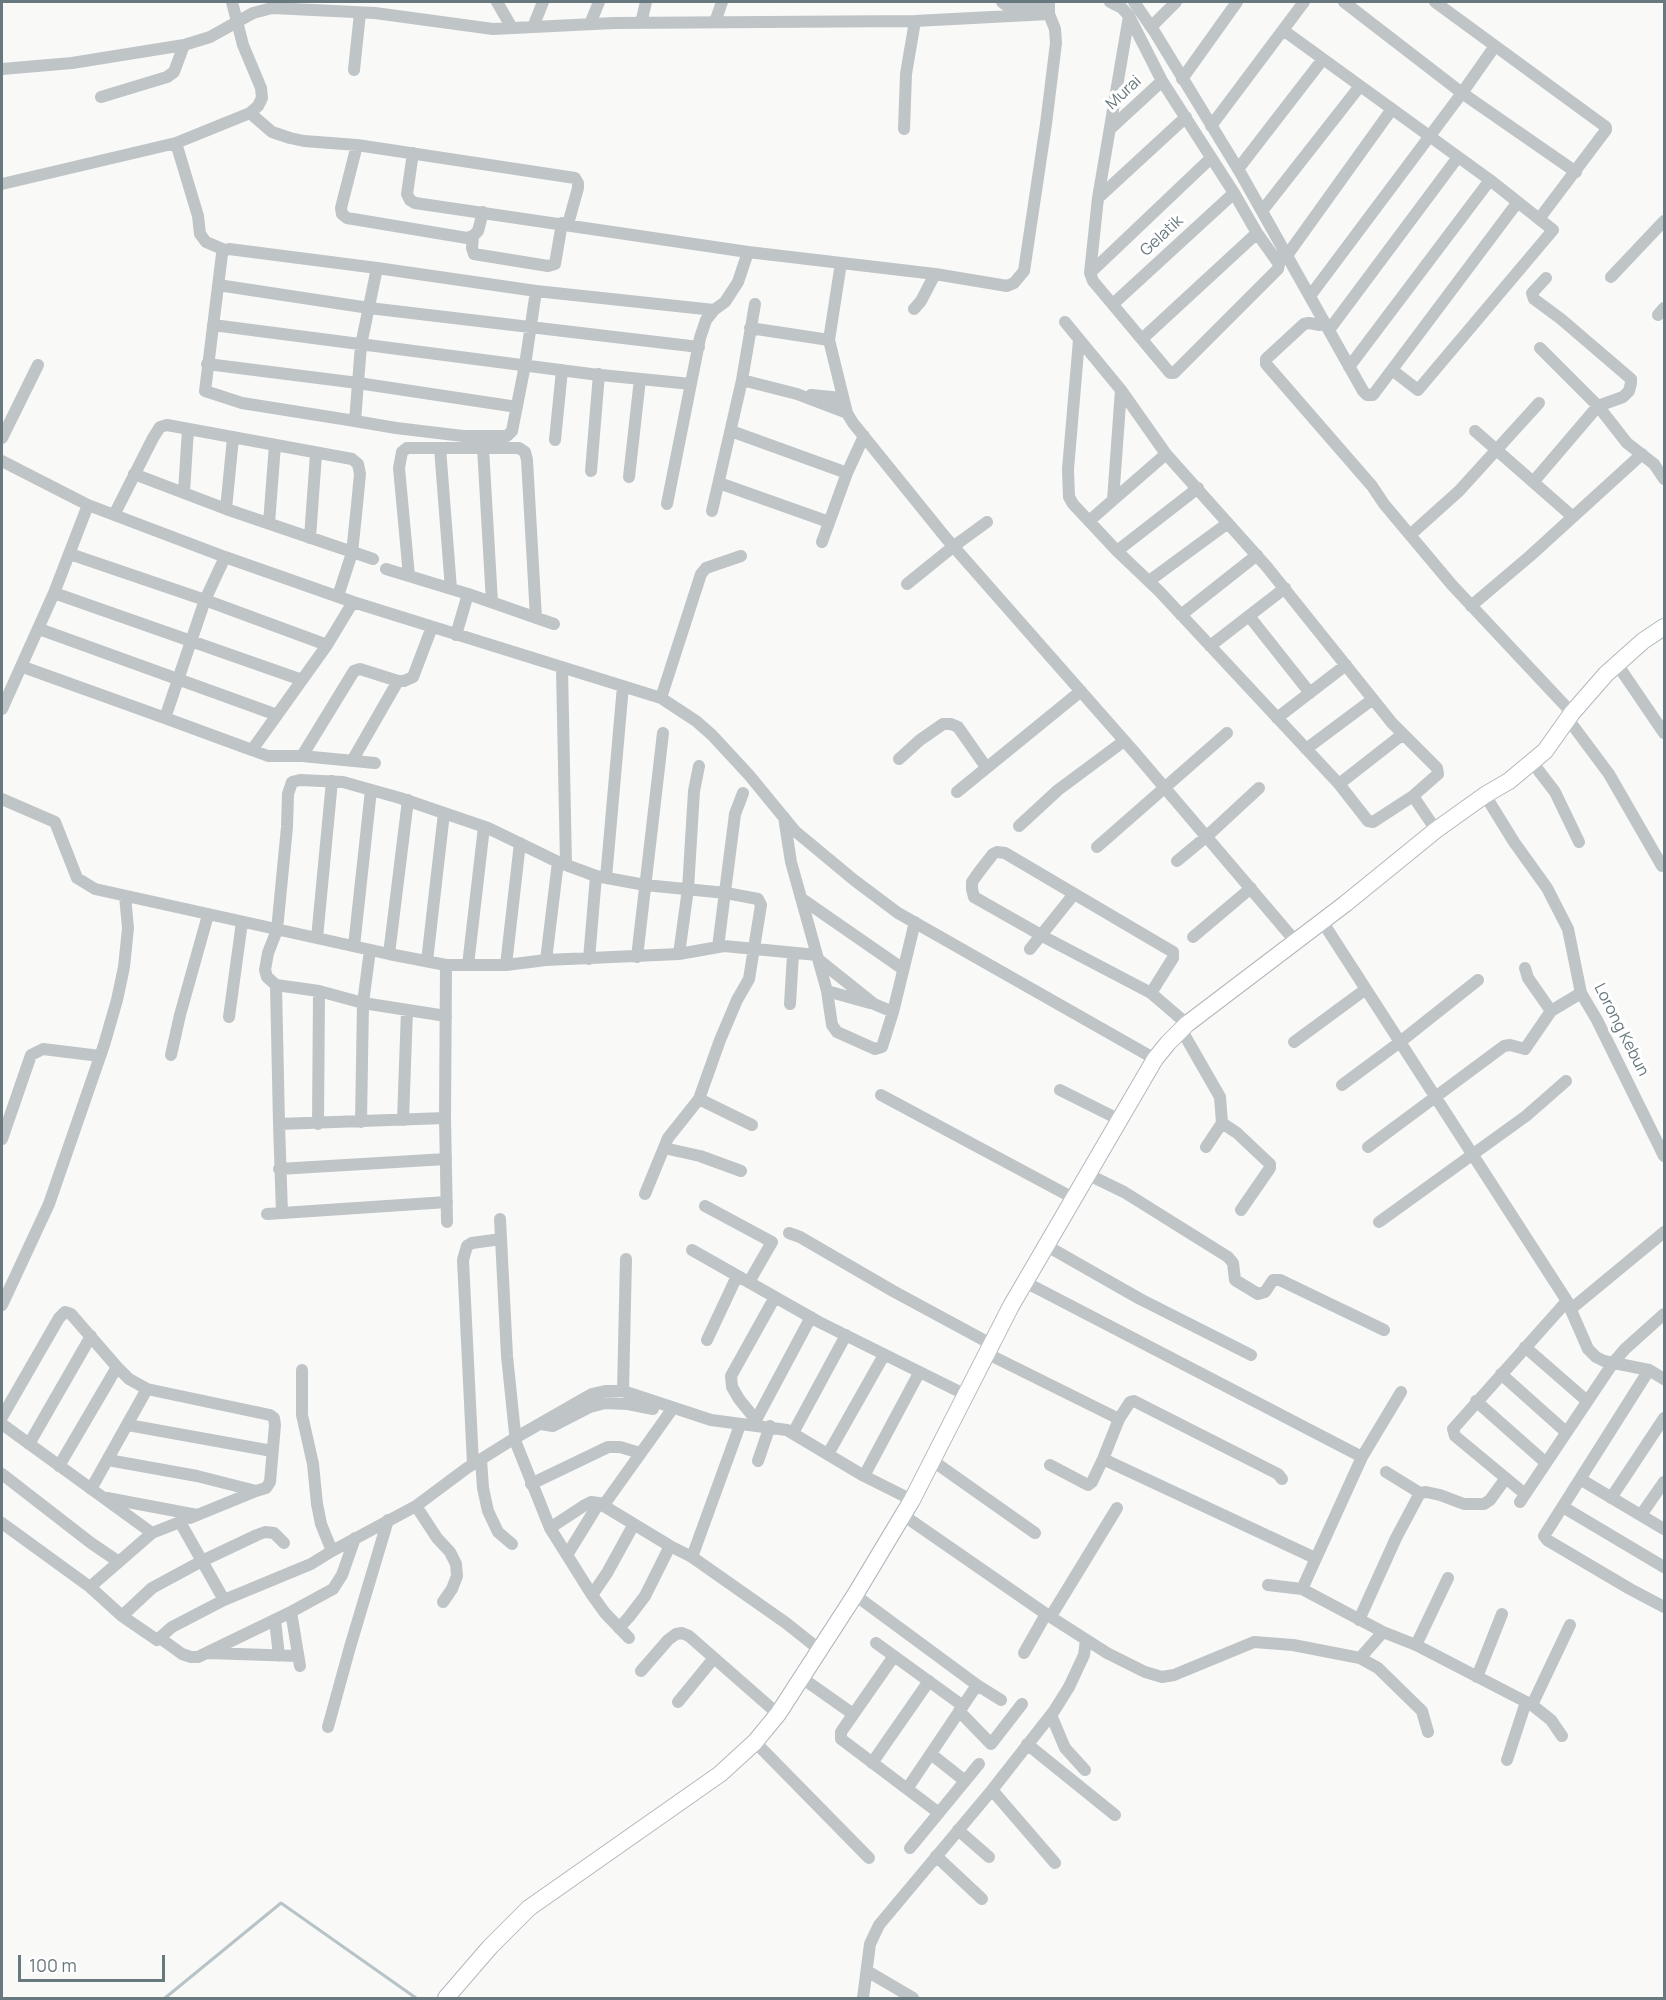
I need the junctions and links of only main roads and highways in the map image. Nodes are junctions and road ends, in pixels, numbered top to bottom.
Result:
1 (1665, 627) edge
2 (450, 1994) edge

1 - 2 main road

